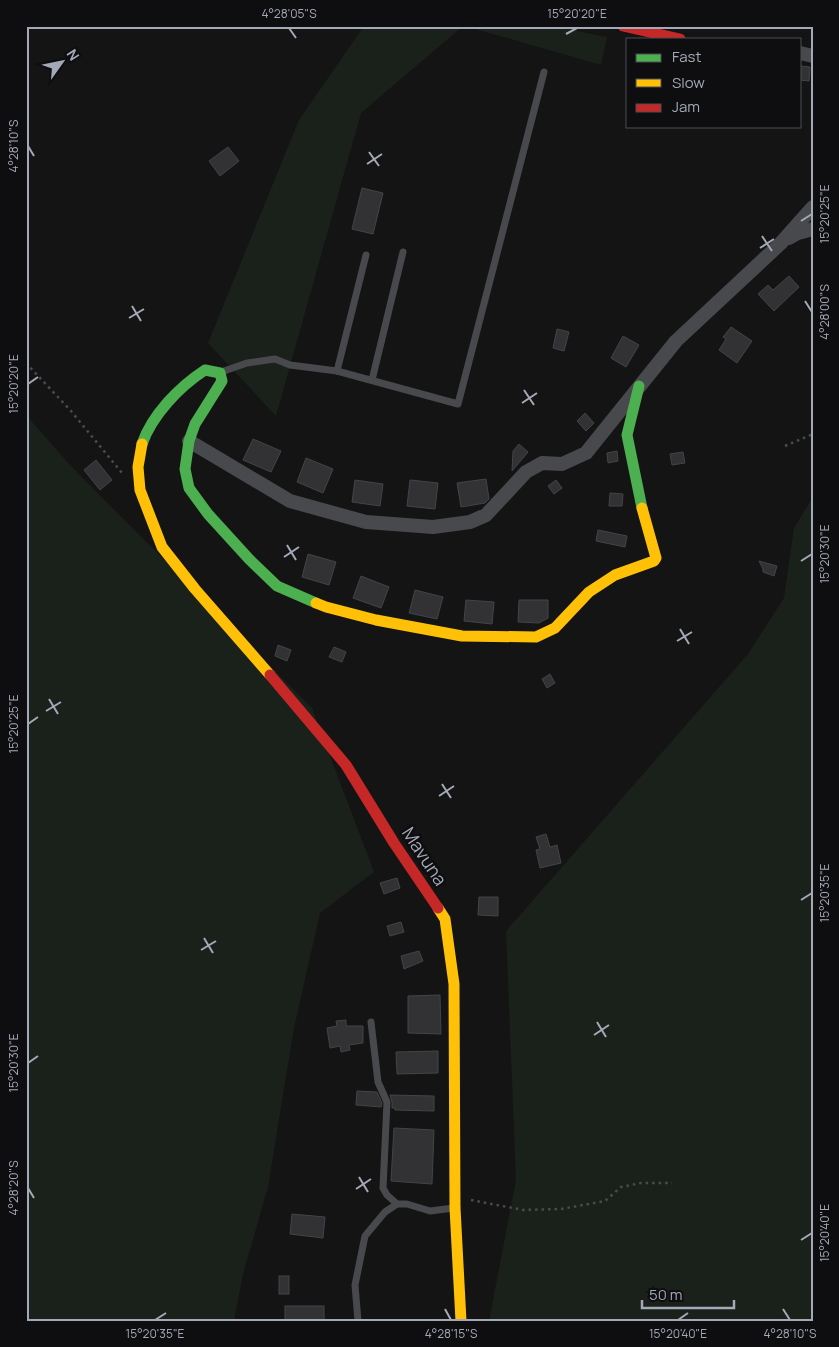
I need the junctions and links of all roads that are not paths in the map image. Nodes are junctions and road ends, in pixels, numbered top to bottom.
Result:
1 (623, 26) edge
2 (676, 38) edge
3 (544, 72) dead end
4 (813, 207) edge
5 (813, 229) edge
6 (780, 244) junction
7 (403, 252) dead end
8 (366, 255) dead end
9 (337, 371) junction
10 (220, 372) junction
11 (372, 380) junction
12 (639, 386) junction
13 (189, 441) junction
14 (371, 1022) dead end
15 (454, 1202) junction
16 (397, 1204) junction
17 (358, 1321) edge
18 (461, 1321) edge

1 - 2 street
3 - 11 lane
4 - 6 street
5 - 6 street
6 - 12 street
7 - 11 lane
8 - 9 lane
9 - 10 lane
9 - 11 lane
10 - 13 street
10 - 15 street, Mavuna
12 - 13 street
12 - 13 street
14 - 16 lane
15 - 16 lane
15 - 18 street, Mavuna
16 - 17 lane

